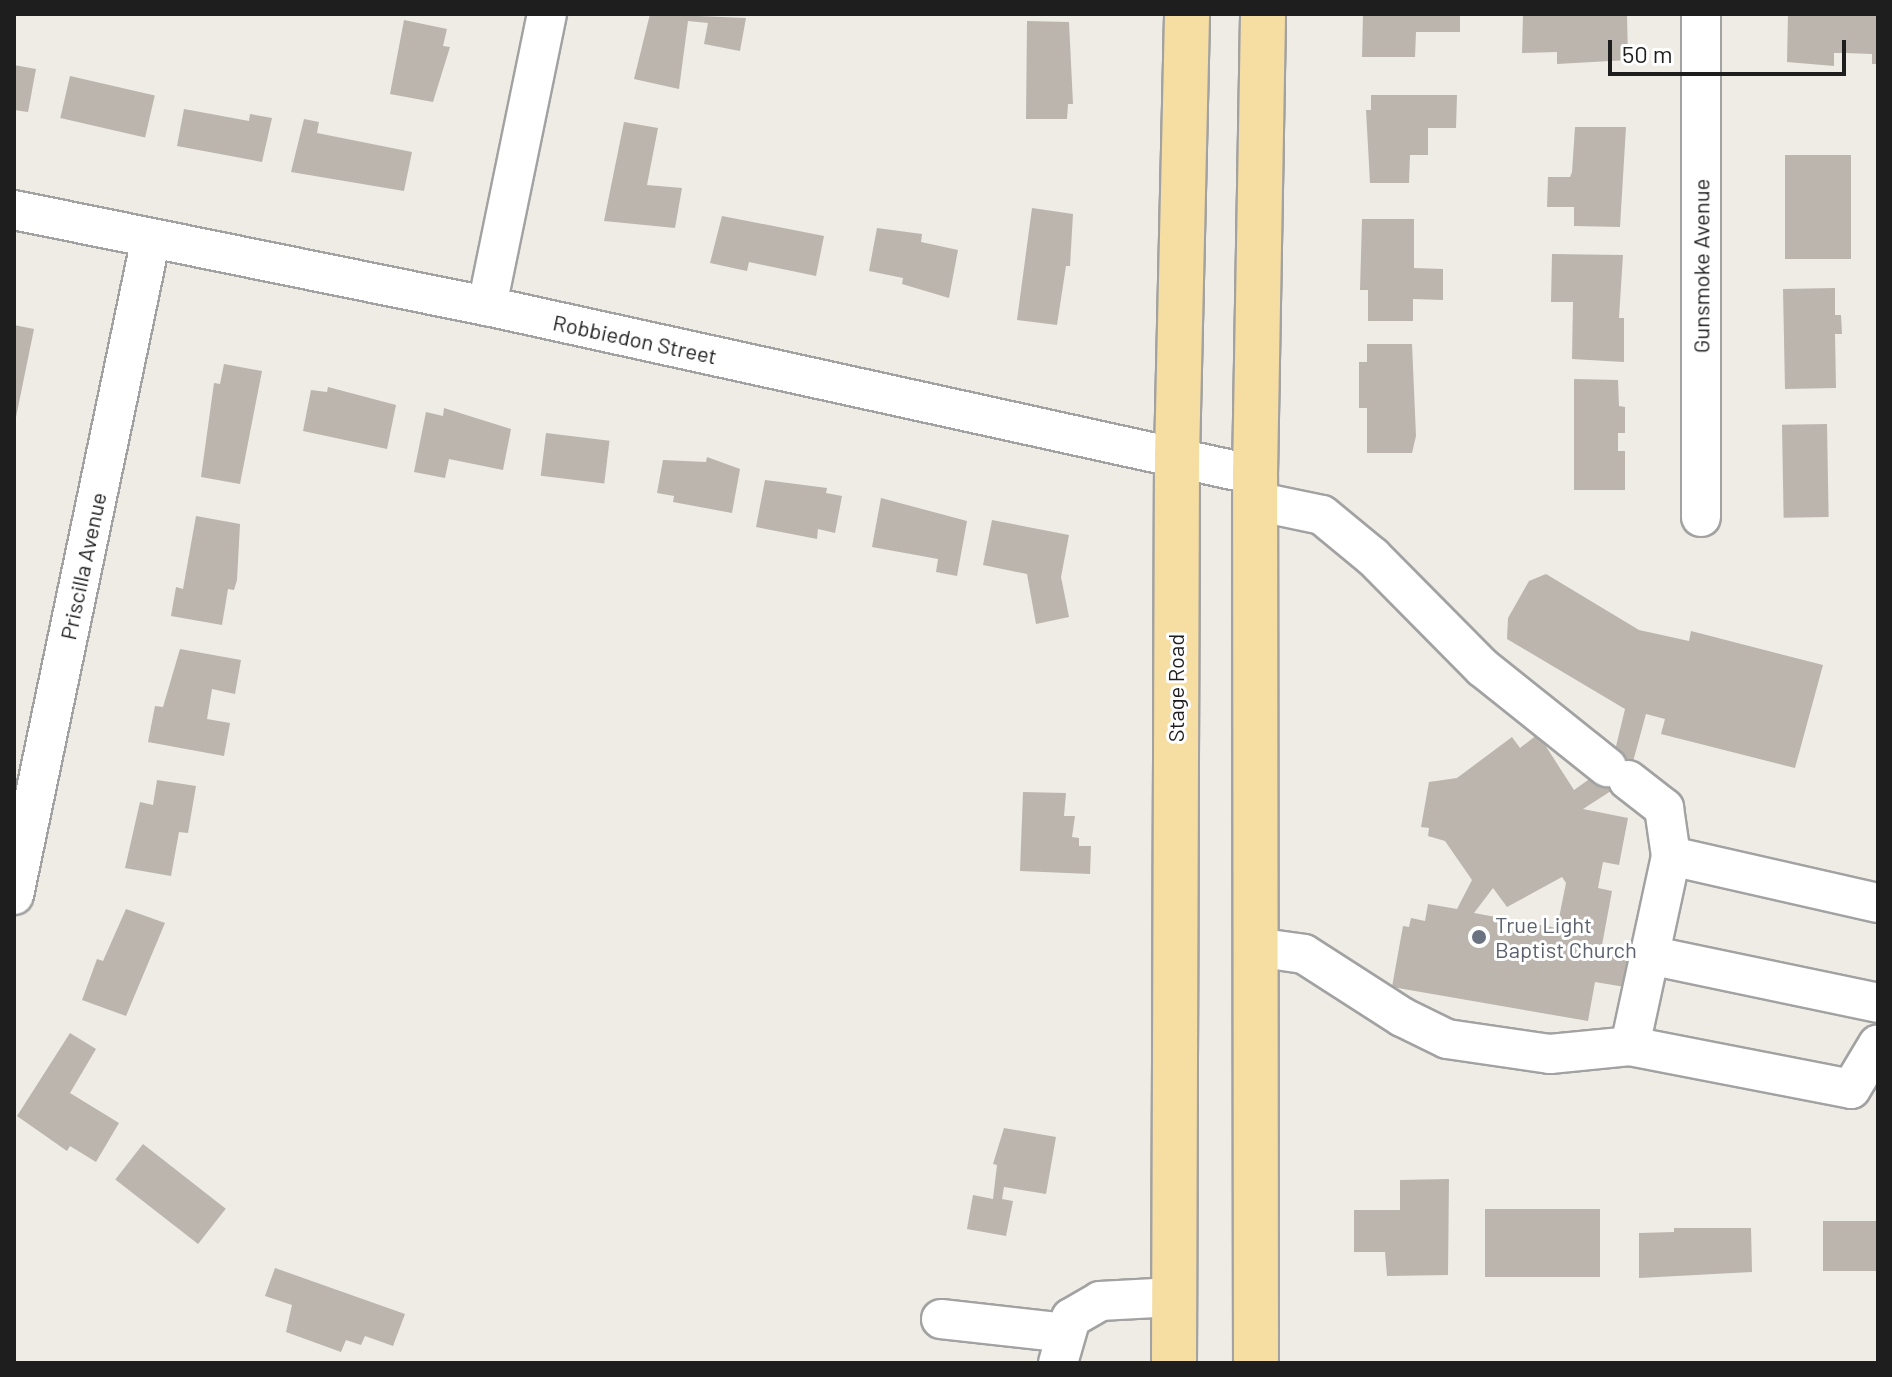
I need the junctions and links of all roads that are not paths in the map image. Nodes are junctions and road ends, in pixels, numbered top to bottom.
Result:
1 (547, 14) edge
2 (1187, 14) edge
3 (1263, 14) edge
4 (1701, 14) edge
5 (14, 210) edge
6 (151, 238) junction
7 (487, 306) junction
8 (1177, 457) junction
9 (1255, 488) junction
10 (1701, 517) dead end
11 (1671, 856) junction
12 (14, 895) edge
13 (1878, 903) edge
14 (1255, 947) junction
15 (1649, 955) junction
16 (1878, 1003) edge
17 (1878, 1044) edge
18 (1630, 1046) junction
19 (1174, 1297) junction
20 (941, 1319) dead end
21 (1061, 1348) edge
22 (1174, 1363) edge
23 (1256, 1363) edge

1 - 7 street
2 - 8 main road, Stage Road
3 - 9 main road
4 - 10 street, Gunsmoke Avenue
5 - 6 street, Robbiedon Street
6 - 7 street, Robbiedon Street
6 - 12 street, Priscilla Avenue
7 - 8 street, Robbiedon Street
8 - 9 street, Robbiedon Street
8 - 19 main road, Stage Road
9 - 11 street, Robbiedon Street
9 - 14 main road
11 - 13 street
11 - 15 street
14 - 18 street
14 - 23 main road
15 - 16 street
15 - 18 street
17 - 18 street
19 - 21 street
19 - 22 main road, Stage Road
20 - 21 street

